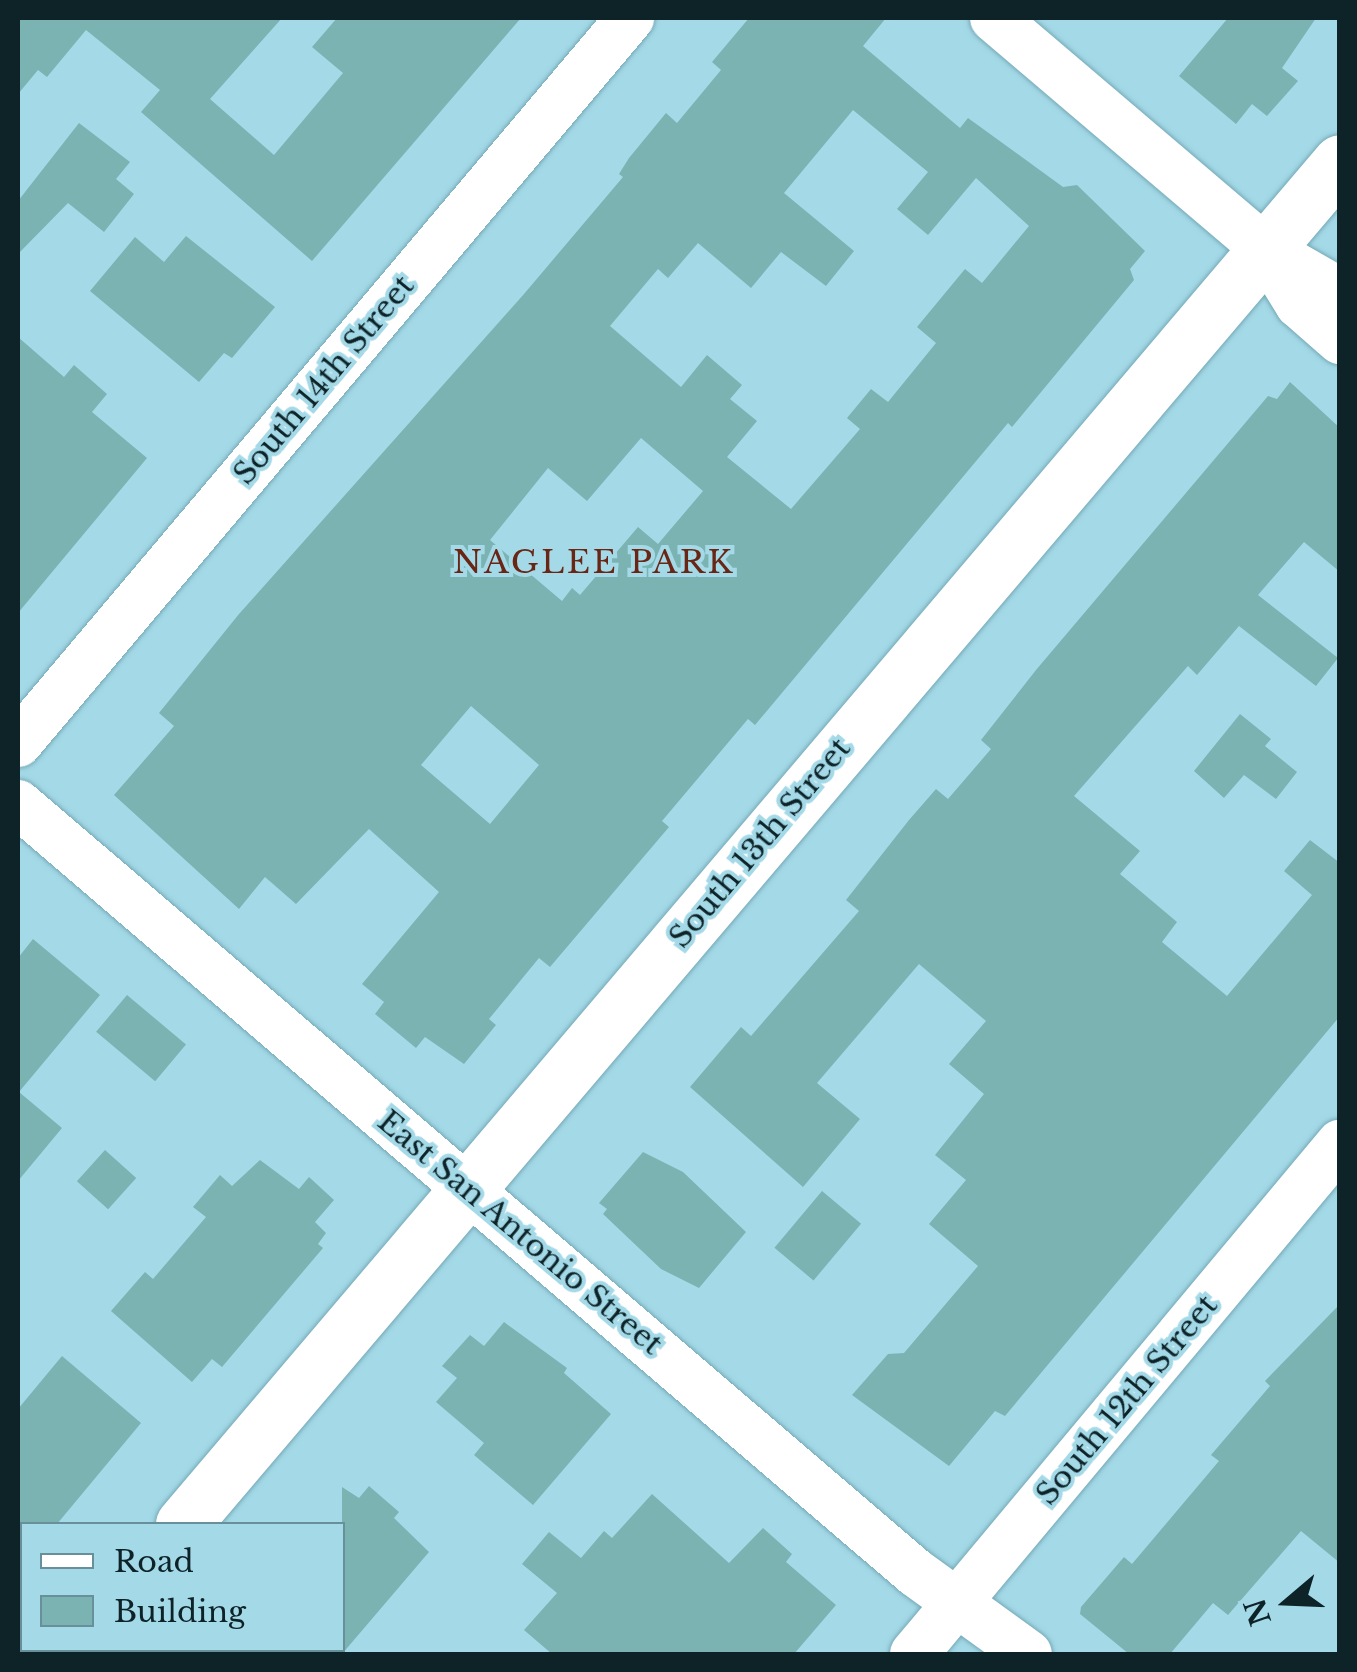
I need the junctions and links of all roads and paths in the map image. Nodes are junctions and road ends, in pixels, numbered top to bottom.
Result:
1 (630, 18) edge
2 (994, 18) edge
3 (1340, 162) edge
4 (1265, 249) junction
5 (1340, 292) edge
6 (1340, 340) edge
7 (18, 743) edge
8 (18, 804) edge
9 (1340, 1144) edge
10 (468, 1187) junction
11 (185, 1522) edge
12 (959, 1602) junction
13 (914, 1654) edge
14 (1028, 1654) edge

1 - 7 street, South 14th Street
2 - 4 street
3 - 4 street, South 13th Street
4 - 5 street
4 - 6 street
4 - 10 street, South 13th Street
8 - 10 street, East San Antonio Street
9 - 12 street, South 12th Street
10 - 11 street, South 13th Street
10 - 12 street, East San Antonio Street
12 - 13 street, South 12th Street
12 - 14 street, East San Antonio Street

